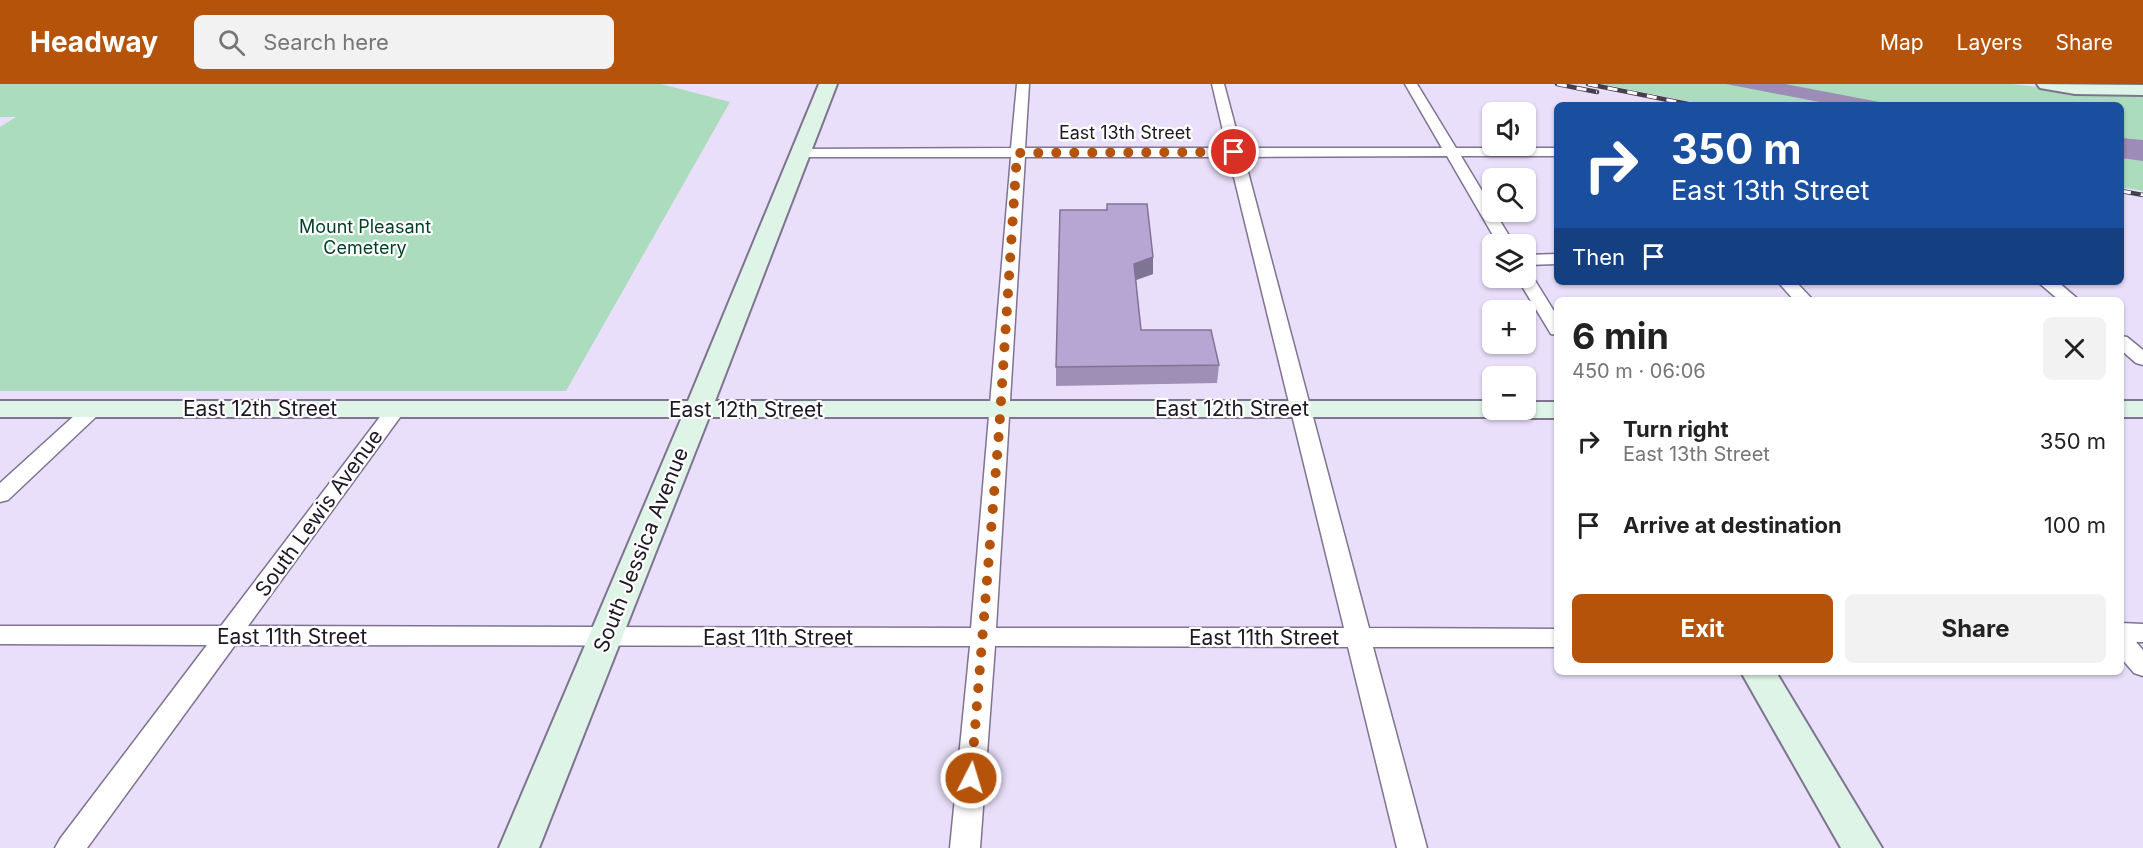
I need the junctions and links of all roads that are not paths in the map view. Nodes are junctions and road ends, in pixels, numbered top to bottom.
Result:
1 (828, 84) edge
2 (1023, 84) edge
3 (1218, 84) edge
4 (1411, 84) edge
5 (2046, 84) edge
6 (2056, 84) edge
7 (2143, 85) edge
8 (2143, 90) edge
9 (1234, 152) junction
10 (1451, 152) junction
11 (1554, 152) edge
12 (801, 153) junction
13 (1017, 153) junction
14 (1500, 234) edge
15 (1536, 260) edge
16 (1554, 260) edge
17 (1791, 285) edge
18 (2052, 285) edge
19 (1532, 288) edge
20 (1801, 297) edge
21 (2066, 297) edge
22 (1554, 325) edge
23 (2124, 343) edge
24 (2143, 358) edge
25 (0, 409) edge
26 (93, 409) junction
27 (396, 409) junction
28 (1000, 409) junction
29 (1300, 409) junction
30 (2124, 409) edge
31 (2143, 409) edge
32 (699, 410) junction
33 (1482, 410) edge
34 (1536, 410) edge
35 (1554, 410) edge
36 (0, 495) edge
37 (2124, 633) edge
38 (2143, 633) edge
39 (0, 635) edge
40 (228, 637) junction
41 (605, 637) junction
42 (983, 638) junction
43 (1359, 638) junction
44 (1554, 638) edge
45 (2124, 645) edge
46 (2143, 666) edge
47 (1760, 675) edge
48 (70, 848) edge
49 (519, 848) edge
50 (965, 848) edge
51 (1412, 848) edge
52 (1862, 848) edge

1 - 12 street, South Jessica Avenue
2 - 13 street
3 - 9 street
4 - 10 street
5 - 8 street
6 - 7 street
9 - 10 street, East 13th Street
9 - 13 street, East 13th Street
9 - 29 street
10 - 11 street, East 13th Street
10 - 14 street
12 - 13 street, East 13th Street
12 - 32 street, South Jessica Avenue
13 - 28 street
15 - 16 street
17 - 20 street
18 - 21 street
19 - 22 street
23 - 24 street
25 - 26 street, East 12th Street
26 - 27 street, East 12th Street
26 - 36 street
27 - 32 street, East 12th Street
27 - 40 street, South Lewis Avenue
28 - 29 street, East 12th Street
28 - 32 street, East 12th Street
28 - 42 street
29 - 33 street, East 12th Street
29 - 43 street
30 - 31 street
32 - 41 street, South Jessica Avenue
34 - 35 street
37 - 38 street
39 - 40 street, East 11th Street
40 - 41 street, East 11th Street
40 - 48 street, South Lewis Avenue
41 - 42 street, East 11th Street
41 - 49 street, South Jessica Avenue
42 - 43 street, East 11th Street
42 - 50 street
43 - 44 street, East 11th Street
43 - 51 street
45 - 46 street
47 - 52 street

